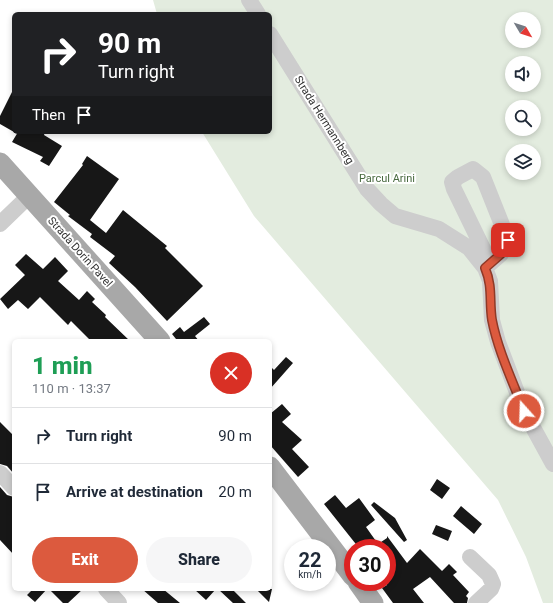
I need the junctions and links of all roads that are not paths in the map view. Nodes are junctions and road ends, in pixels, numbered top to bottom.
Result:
1 (249, 0) edge
2 (257, 12) edge
3 (272, 37) edge
4 (0, 163) edge
5 (30, 196) junction
6 (0, 224) edge
7 (487, 265) junction
8 (158, 339) edge
9 (553, 464) edge
10 (0, 473) edge
11 (272, 473) edge
12 (12, 486) edge
13 (470, 557) dead end
14 (344, 565) edge
15 (108, 591) edge
16 (364, 591) edge
17 (119, 603) edge
18 (373, 603) edge
19 (476, 603) edge

1 - 2 street
3 - 7 street, Strada Hermannberg
4 - 5 main road, Strada Dorin Pavel
5 - 6 street
5 - 8 main road, Strada Dorin Pavel
7 - 7 street
7 - 9 street, Strada Hermannberg
10 - 12 street
11 - 14 main road
13 - 19 street
15 - 17 street
16 - 18 main road

